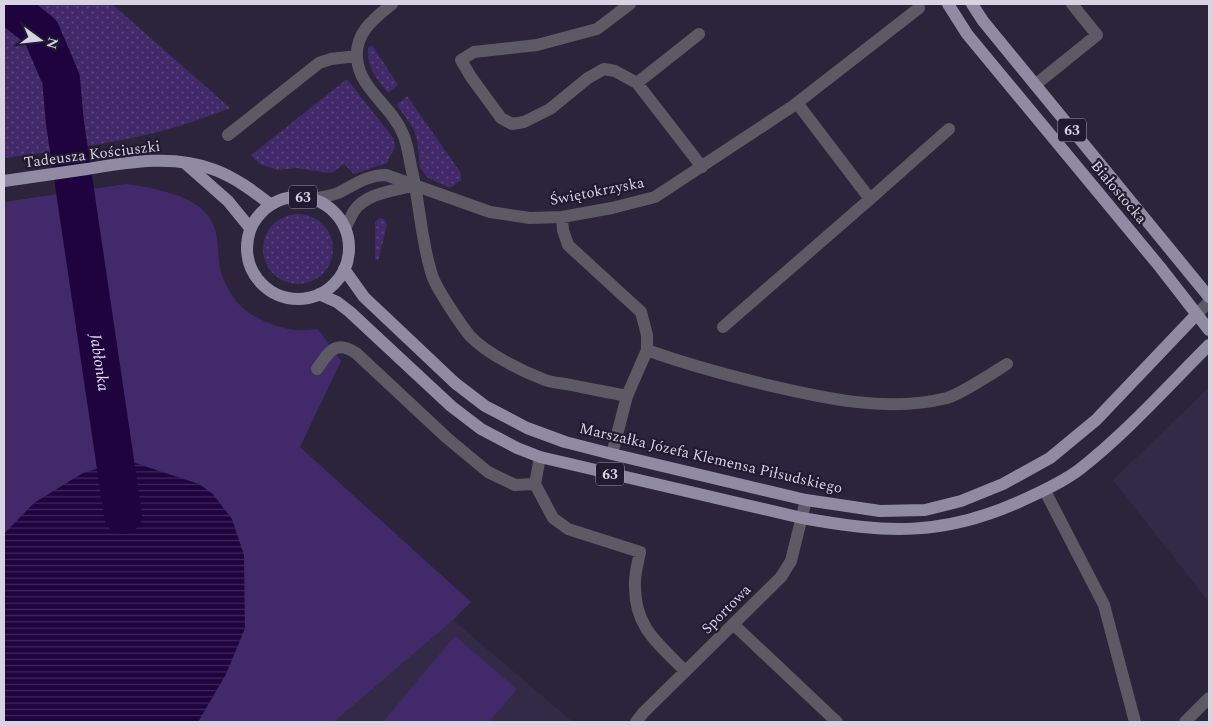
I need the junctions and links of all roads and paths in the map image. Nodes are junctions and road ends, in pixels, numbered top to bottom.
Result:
1 (392, 4) edge
2 (630, 4) edge
3 (948, 4) edge
4 (972, 4) edge
5 (1072, 4) edge
6 (919, 8) dead end
7 (699, 34) dead end
8 (356, 56) junction
9 (637, 83) junction
10 (1035, 85) junction
11 (795, 105) junction
12 (949, 129) dead end
13 (228, 135) dead end
14 (183, 162) junction
15 (702, 167) junction
16 (4, 181) edge
17 (415, 186) junction
18 (314, 199) junction
19 (870, 199) junction
20 (270, 204) junction
21 (562, 217) junction
22 (250, 228) junction
23 (345, 228) junction
24 (344, 268) junction
25 (319, 294) junction
26 (1209, 297) edge
27 (1209, 302) edge
28 (1196, 315) junction
29 (723, 328) dead end
30 (1209, 330) edge
31 (1209, 345) edge
32 (646, 350) junction
33 (1007, 364) dead end
34 (317, 369) dead end
35 (627, 396) junction
36 (612, 454) junction
37 (540, 458) junction
38 (536, 484) junction
39 (1045, 491) junction
40 (806, 500) junction
41 (802, 518) junction
42 (733, 624) junction
43 (685, 671) junction
44 (1209, 698) edge
45 (636, 722) edge
46 (837, 722) edge
47 (1135, 722) edge
48 (1185, 722) edge

1 - 8 street
2 - 9 street
3 - 28 main road, Białostocka / 63
4 - 10 main road, Białostocka / 63
5 - 10 street
6 - 11 street, Świętokrzyska
7 - 9 street
8 - 13 street
8 - 17 street
9 - 15 street
10 - 26 main road, Białostocka / 63
11 - 15 street, Świętokrzyska
11 - 19 street
12 - 19 street
14 - 16 main road, Tadeusza Kościuszki / 63
14 - 20 main road, Tadeusza Kościuszki / 63
14 - 22 main road
15 - 21 street, Świętokrzyska
17 - 18 street, Świętokrzyska
17 - 21 street, Świętokrzyska
17 - 23 street
17 - 35 street
18 - 20 main road, 63
18 - 23 main road, 63
19 - 29 street
20 - 22 main road, 63
21 - 32 street
22 - 25 main road, 63
23 - 24 main road, 63
24 - 25 main road, 63
24 - 36 main road, Marszałka Józefa Klemensa Piłsudskiego / 63
25 - 37 main road, 63
27 - 28 street, Marszałka Józefa Klemensa Piłsudskiego
28 - 30 main road, Białostocka
28 - 40 main road, Marszałka Józefa Klemensa Piłsudskiego / 63
31 - 39 main road, 63
32 - 33 street
32 - 35 street
34 - 38 street
35 - 36 street
36 - 40 main road, Marszałka Józefa Klemensa Piłsudskiego / 63
37 - 38 street
37 - 41 main road, 63
38 - 43 street
39 - 41 main road, 63
39 - 47 street
40 - 41 street, Sportowa
41 - 42 street, Sportowa
42 - 43 street, Sportowa
42 - 46 street
43 - 45 street, Sportowa
44 - 48 street

